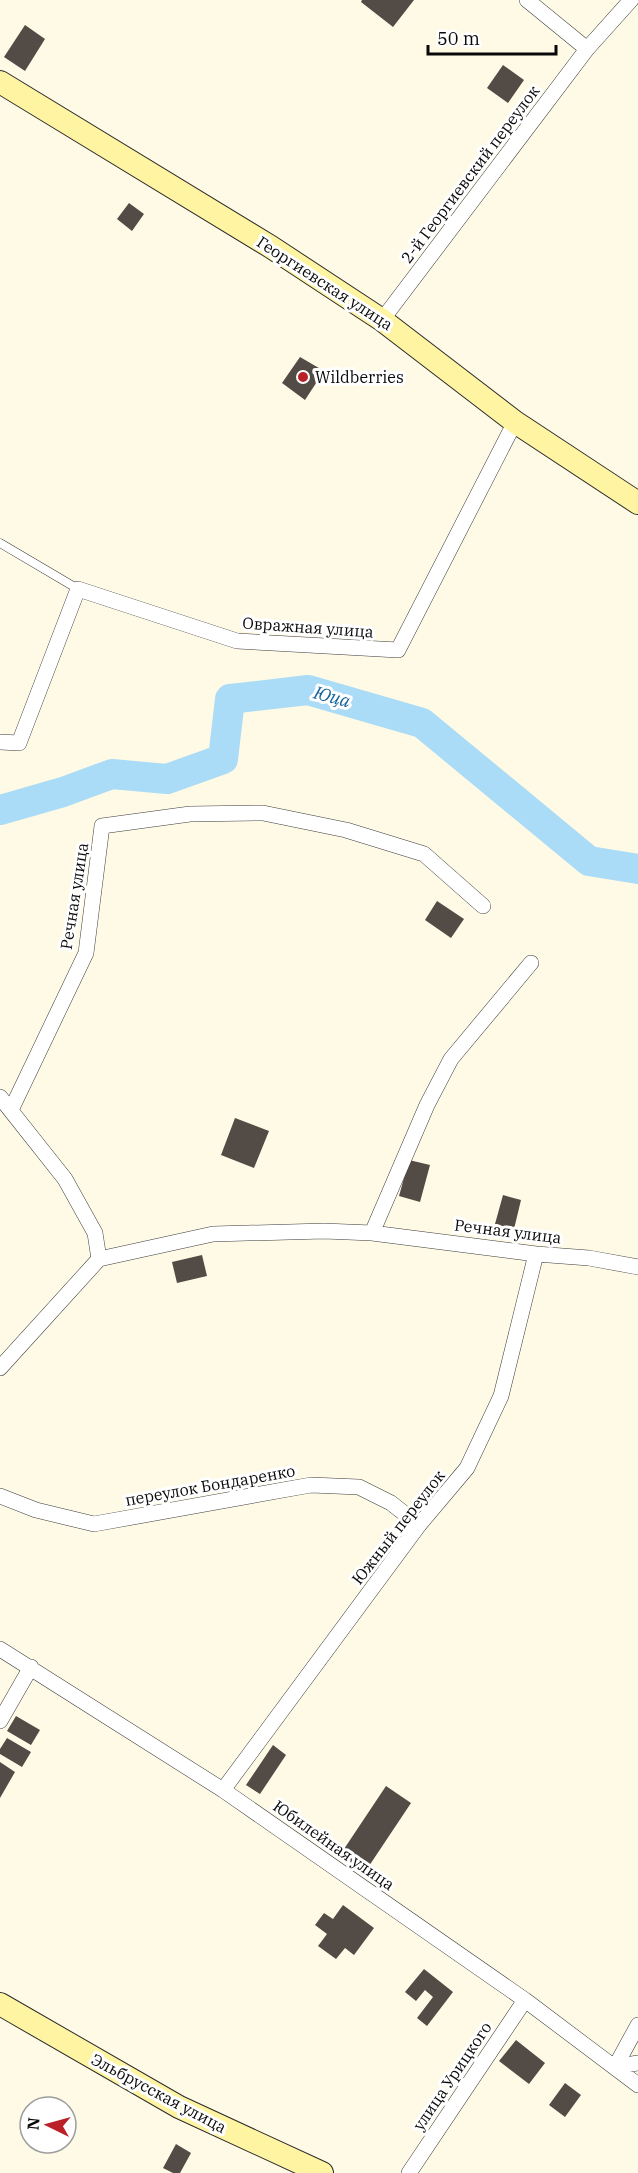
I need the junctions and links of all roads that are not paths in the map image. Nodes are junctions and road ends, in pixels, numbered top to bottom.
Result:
1 (527, 0) edge
2 (631, 0) edge
3 (587, 49) junction
4 (0, 82) edge
5 (382, 320) junction
6 (515, 422) junction
7 (638, 503) edge
8 (0, 543) edge
9 (78, 589) junction
10 (0, 742) edge
11 (483, 906) dead end
12 (531, 963) dead end
13 (0, 1097) edge
14 (11, 1110) junction
15 (372, 1233) junction
16 (536, 1254) junction
17 (99, 1259) junction
18 (638, 1267) edge
19 (0, 1368) edge
20 (0, 1496) edge
21 (419, 1525) junction
22 (0, 1649) edge
23 (31, 1667) junction
24 (0, 1720) edge
25 (223, 1790) junction
26 (525, 2000) junction
27 (0, 2004) edge
28 (638, 2025) edge
29 (638, 2063) edge
30 (615, 2067) junction
31 (638, 2085) edge
32 (322, 2173) edge
33 (409, 2173) edge

1 - 3 street
2 - 3 street, 2-й Георгиевский переулок
3 - 5 street, 2-й Георгиевский переулок
4 - 5 main road, Георгиевская улица
5 - 6 main road, Георгиевская улица
6 - 7 main road, Георгиевская улица
6 - 9 street, Овражная улица
8 - 9 lane
9 - 10 street
11 - 14 street, Речная улица
12 - 15 street
13 - 14 street
14 - 17 street
15 - 16 street, Речная улица
15 - 17 street, Речная улица
16 - 18 street, Речная улица
16 - 21 street, Южный переулок
17 - 19 street
20 - 21 street, переулок Бондаренко
21 - 25 street, Южный переулок
22 - 23 street, Юбилейная улица
23 - 24 street
23 - 25 street, Юбилейная улица
25 - 26 street, Юбилейная улица
26 - 30 street, Юбилейная улица
26 - 33 street, улица Урицкого
27 - 32 main road, Эльбрусская улица
28 - 30 street
29 - 30 street
30 - 31 street, Юбилейная улица

